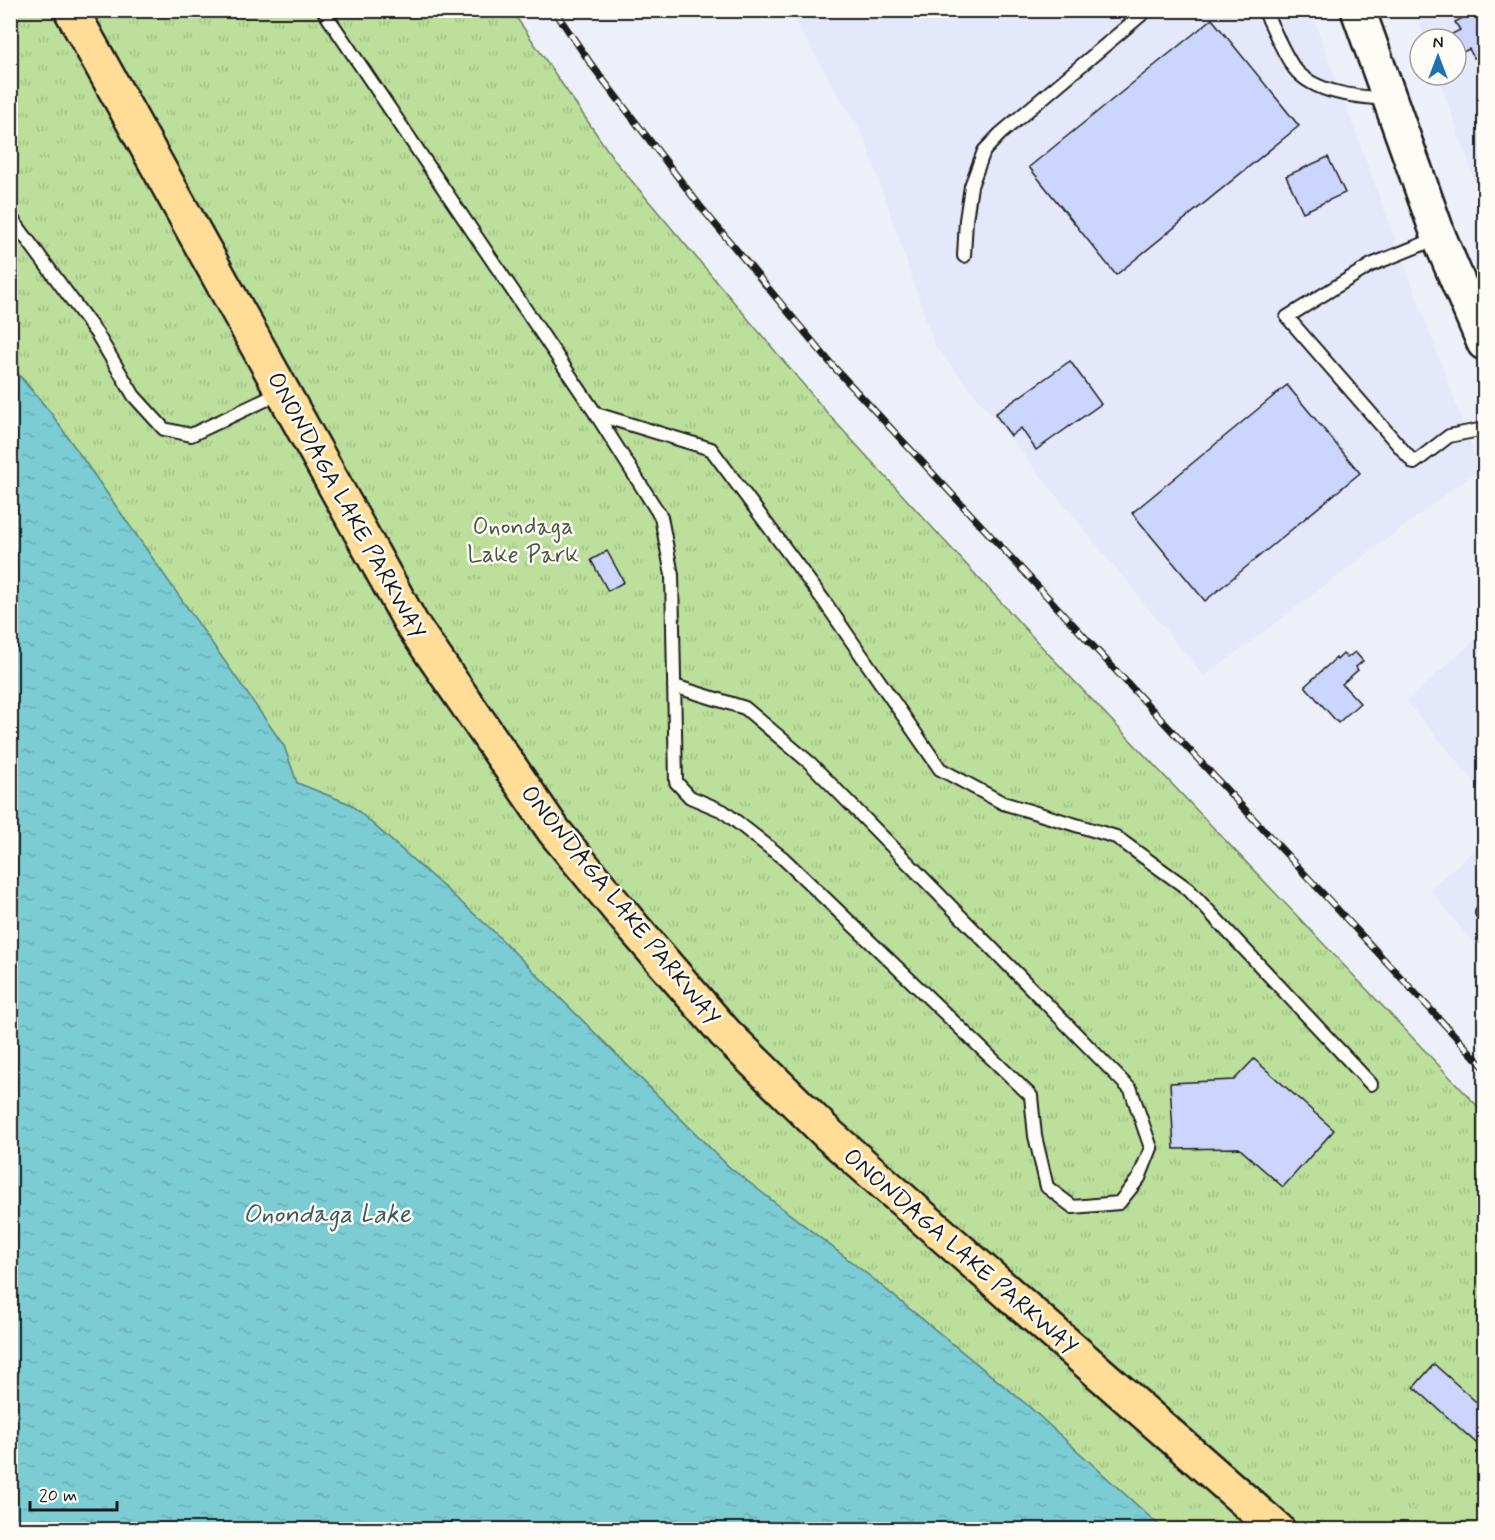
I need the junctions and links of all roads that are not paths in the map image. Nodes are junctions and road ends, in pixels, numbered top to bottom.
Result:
1 (70, 10) edge
2 (323, 10) edge
3 (1147, 10) edge
4 (1264, 10) edge
5 (1358, 10) edge
6 (1389, 99) junction
7 (10, 216) edge
8 (1439, 237) junction
9 (964, 256) dead end
10 (1485, 343) edge
11 (283, 392) junction
12 (596, 414) junction
13 (1485, 429) edge
14 (674, 686) junction
15 (1371, 1084) dead end
16 (1278, 1530) edge

1 - 11 main road, ONONDAGA LAKE PARKWAY
2 - 12 lane
3 - 9 lane
4 - 6 lane
5 - 6 main road
6 - 8 main road
7 - 11 lane
8 - 10 main road
8 - 13 lane
11 - 16 main road, ONONDAGA LAKE PARKWAY
12 - 14 lane
12 - 15 lane
14 - 14 lane

